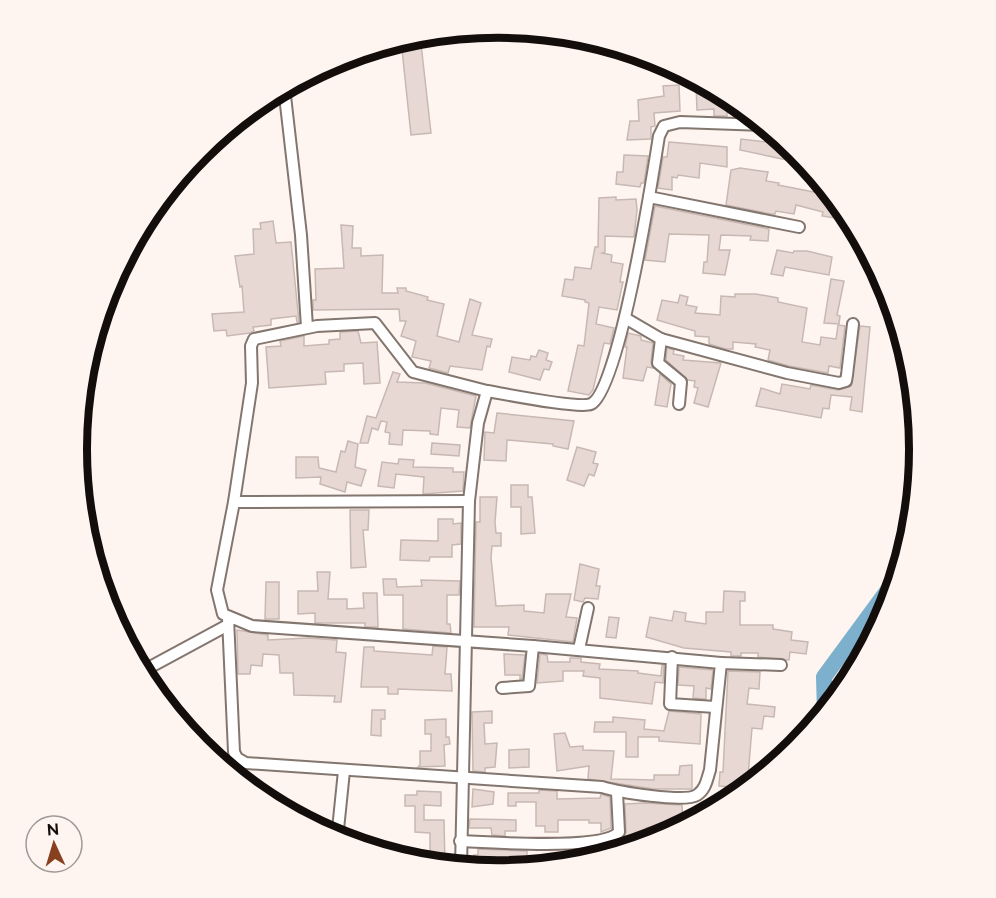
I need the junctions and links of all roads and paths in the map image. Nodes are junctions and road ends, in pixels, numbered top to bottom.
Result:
1 (285, 97) edge
2 (751, 124) edge
3 (649, 197) junction
4 (799, 227) dead end
5 (625, 318) junction
6 (853, 324) dead end
7 (307, 327) junction
8 (662, 339) junction
9 (487, 391) junction
10 (679, 404) dead end
11 (469, 501) junction
12 (234, 502) junction
13 (588, 608) dead end
14 (229, 620) junction
15 (466, 642) junction
16 (533, 646) junction
17 (579, 649) junction
18 (672, 657) junction
19 (721, 663) junction
20 (782, 665) dead end
21 (149, 667) edge
22 (502, 688) dead end
23 (715, 707) junction
24 (344, 771) junction
25 (463, 779) junction
26 (617, 792) junction
27 (338, 828) edge
28 (460, 841) junction
29 (461, 859) edge

1 - 7 street
2 - 3 street
3 - 4 street
3 - 5 street
5 - 8 street
5 - 9 street
6 - 8 street
7 - 9 street
7 - 12 street
8 - 10 street
9 - 11 street
11 - 12 street
11 - 15 street
12 - 14 street
13 - 17 street
14 - 15 street
14 - 21 street
14 - 24 street
15 - 16 street
15 - 25 street
16 - 17 street
16 - 22 street
17 - 18 street
18 - 19 street
18 - 23 street
19 - 20 street
19 - 23 street
23 - 26 street
24 - 25 street
24 - 27 street
25 - 26 street
25 - 28 street
26 - 28 street
28 - 29 street

